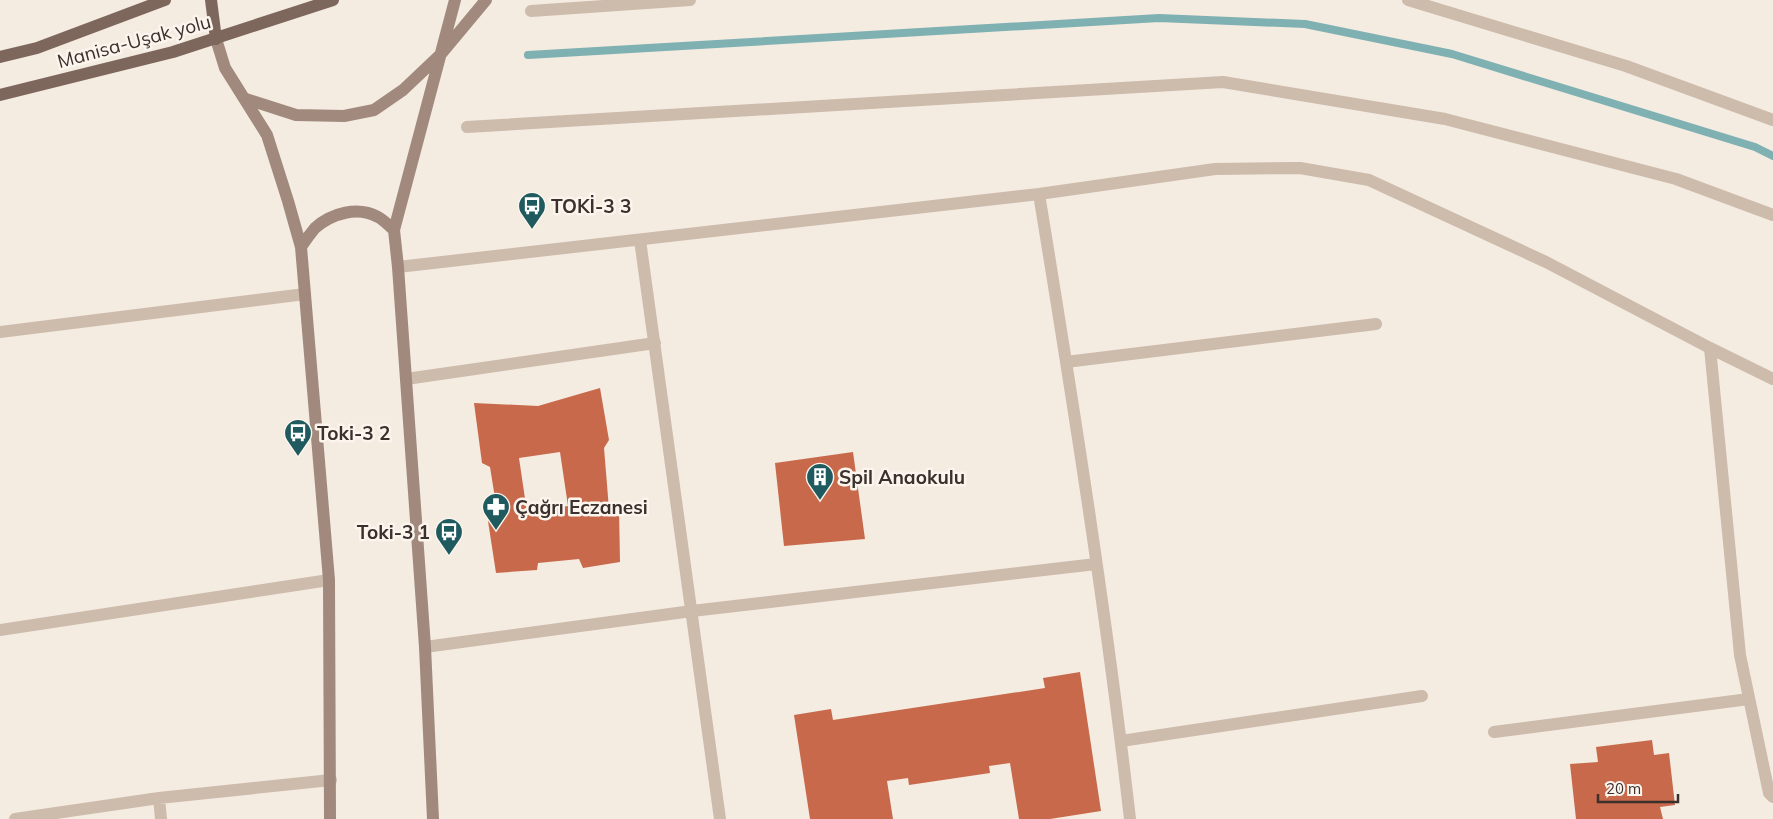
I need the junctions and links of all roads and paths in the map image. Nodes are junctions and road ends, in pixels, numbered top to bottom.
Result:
1 (165, 0) edge
2 (211, 0) edge
3 (333, 0) edge
4 (455, 0) edge
5 (486, 0) edge
6 (690, 0) edge
7 (1408, 0) edge
8 (531, 11) dead end
9 (216, 39) junction
10 (441, 54) junction
11 (0, 57) edge
12 (0, 95) edge
13 (246, 99) junction
14 (1773, 120) edge
15 (467, 127) dead end
16 (1039, 194) junction
17 (1773, 215) edge
18 (394, 230) junction
19 (640, 240) junction
20 (301, 248) junction
21 (398, 267) junction
22 (305, 294) junction
23 (1376, 324) dead end
24 (0, 332) edge
25 (655, 343) junction
26 (1710, 348) junction
27 (1066, 362) junction
28 (406, 379) junction
29 (1773, 379) edge
30 (1096, 564) junction
31 (329, 580) junction
32 (692, 611) junction
33 (0, 630) edge
34 (426, 647) junction
35 (1422, 696) dead end
36 (1748, 699) junction
37 (1494, 732) dead end
38 (1121, 741) junction
39 (331, 780) junction
40 (1773, 797) edge
41 (159, 798) junction
42 (15, 819) edge
43 (161, 819) edge
44 (330, 819) edge
45 (433, 819) edge
46 (720, 819) edge
47 (1130, 819) edge

1 - 11 main road
2 - 9 main road
3 - 9 main road, Manisa-Uşak yolu
4 - 10 street
5 - 10 street
6 - 8 street
7 - 14 street
9 - 12 main road, Manisa-Uşak yolu
9 - 13 street
10 - 13 street
10 - 18 street
13 - 20 street
15 - 17 street
16 - 19 street
16 - 26 street
16 - 27 street
18 - 20 street
18 - 21 street
19 - 21 street
19 - 25 street
20 - 22 street
21 - 28 street
22 - 24 street
22 - 31 street
23 - 27 street
25 - 28 street
25 - 32 street
26 - 29 street
26 - 36 street
27 - 30 street
28 - 34 street
30 - 32 street
30 - 38 street
31 - 33 street
31 - 39 street
32 - 34 street
32 - 46 street
34 - 45 street
35 - 38 street
36 - 37 street
36 - 40 street
38 - 47 street
39 - 41 street
39 - 44 street
41 - 42 street
41 - 43 street

